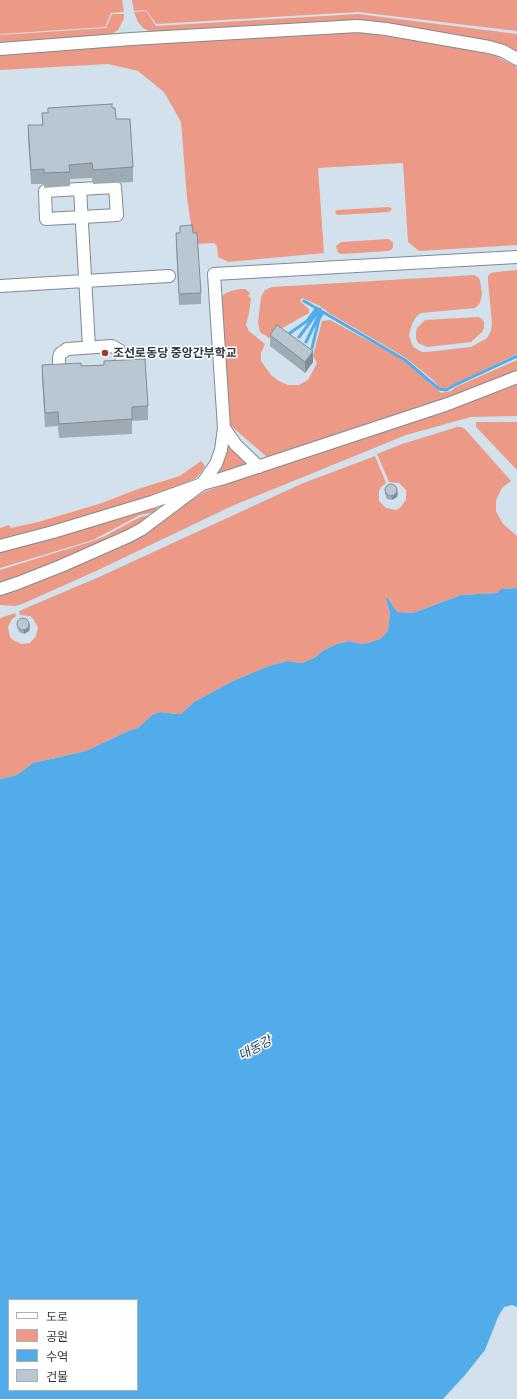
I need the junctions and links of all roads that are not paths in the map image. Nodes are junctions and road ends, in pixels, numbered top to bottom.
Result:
1 (0, 49) edge
2 (517, 59) edge
3 (80, 189) junction
4 (82, 217) junction
5 (517, 257) edge
6 (169, 276) dead end
7 (85, 281) junction
8 (0, 286) edge
9 (89, 347) junction
10 (517, 377) edge
11 (224, 428) junction
12 (259, 467) junction
13 (202, 484) junction
14 (0, 546) edge
15 (0, 589) edge

1 - 2 street
3 - 4 street
3 - 4 street
3 - 4 street
4 - 7 street
5 - 11 street
6 - 7 street
7 - 8 street
7 - 9 street
9 - 9 street
10 - 12 street
11 - 12 street
11 - 13 street
12 - 13 street
13 - 14 street
13 - 15 street

